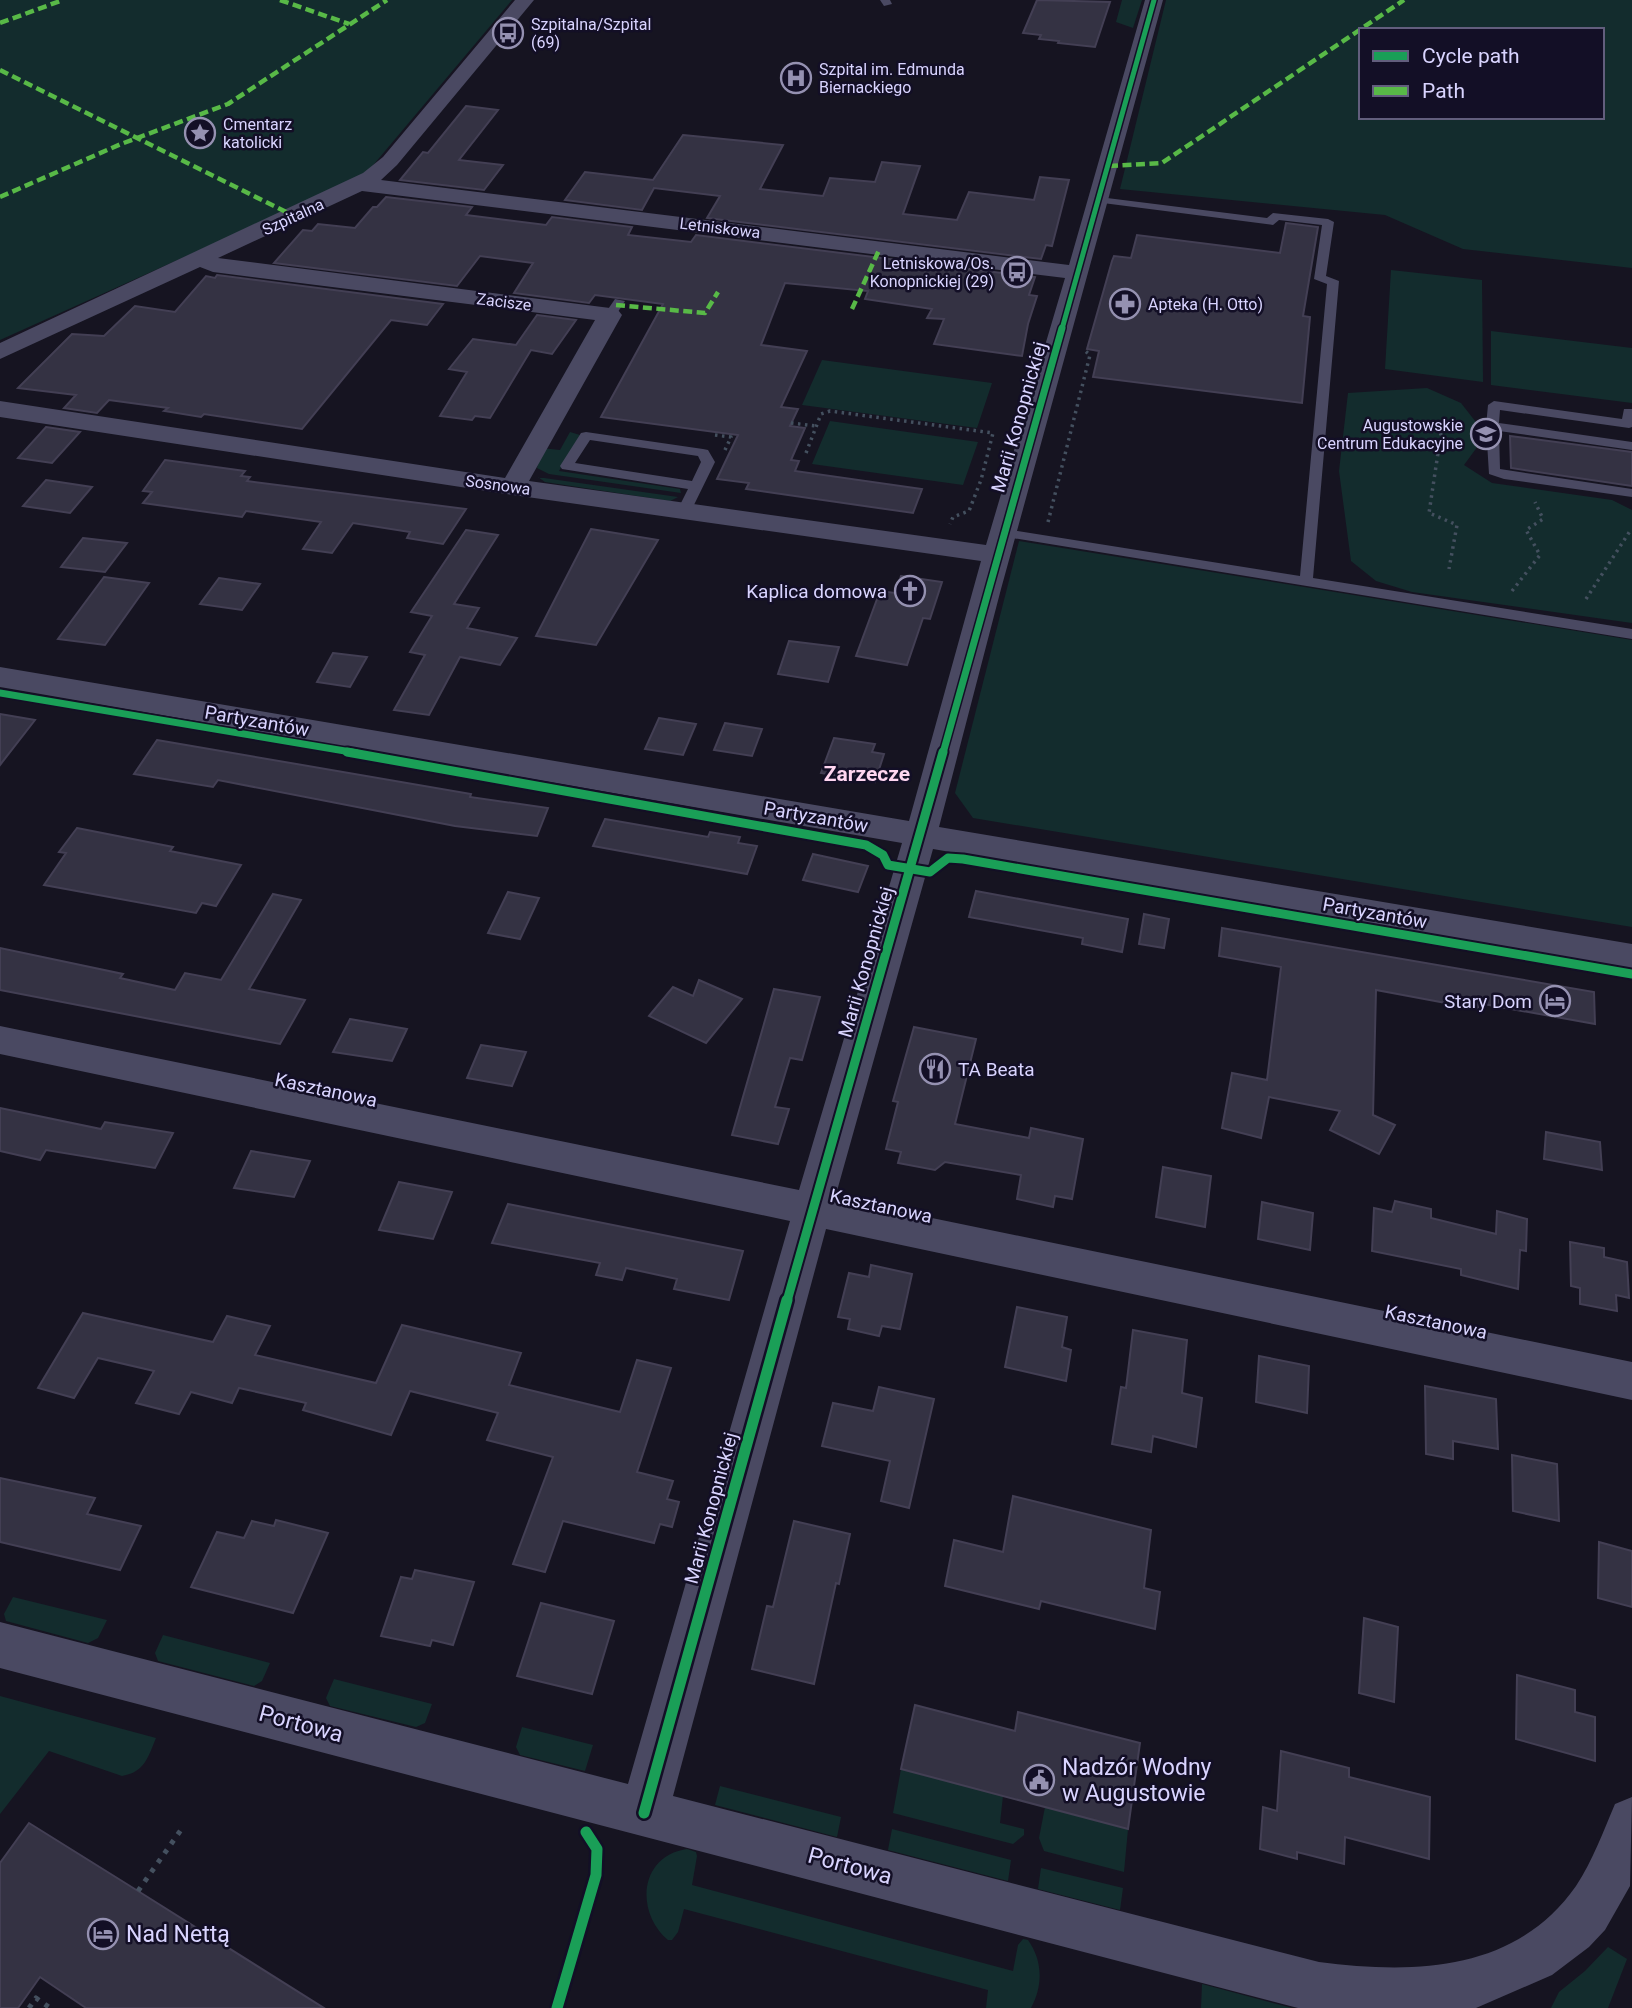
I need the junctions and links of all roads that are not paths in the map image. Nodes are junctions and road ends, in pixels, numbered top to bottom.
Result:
1 (525, 0) edge
2 (1154, 0) edge
3 (361, 184) junction
4 (1099, 200) junction
5 (202, 259) junction
6 (1078, 273) junction
7 (0, 352) edge
8 (0, 410) edge
9 (1632, 413) edge
10 (1492, 426) junction
11 (1632, 446) edge
12 (696, 486) junction
13 (513, 487) junction
14 (1632, 493) edge
15 (684, 511) junction
16 (1001, 544) junction
17 (1306, 582) junction
18 (1632, 634) edge
19 (0, 677) edge
20 (921, 835) junction
21 (1632, 957) edge
22 (0, 1040) edge
23 (812, 1210) junction
24 (1632, 1381) edge
25 (0, 1645) edge
26 (644, 1813) junction
27 (1632, 1821) edge

1 - 3 street, Szpitalna
2 - 4 street, Marii Konopnickiej
3 - 5 street, Szpitalna
3 - 6 street, Letniskowa
4 - 6 street, Marii Konopnickiej
4 - 17 lane
5 - 7 street, Szpitalna
5 - 13 street, Zacisze
6 - 16 street, Marii Konopnickiej
8 - 13 street, Sosnowa
9 - 10 lane
10 - 11 lane
10 - 14 lane
12 - 12 lane
12 - 15 lane
13 - 15 street, Sosnowa
15 - 16 street, Sosnowa
16 - 17 lane
16 - 20 street, Marii Konopnickiej
17 - 18 lane
19 - 20 street, Partyzantów
20 - 21 street, Partyzantów
20 - 23 street, Marii Konopnickiej
22 - 23 street, Kasztanowa
23 - 24 street, Kasztanowa
23 - 26 street, Marii Konopnickiej
25 - 26 street, Portowa
26 - 27 street, Portowa

